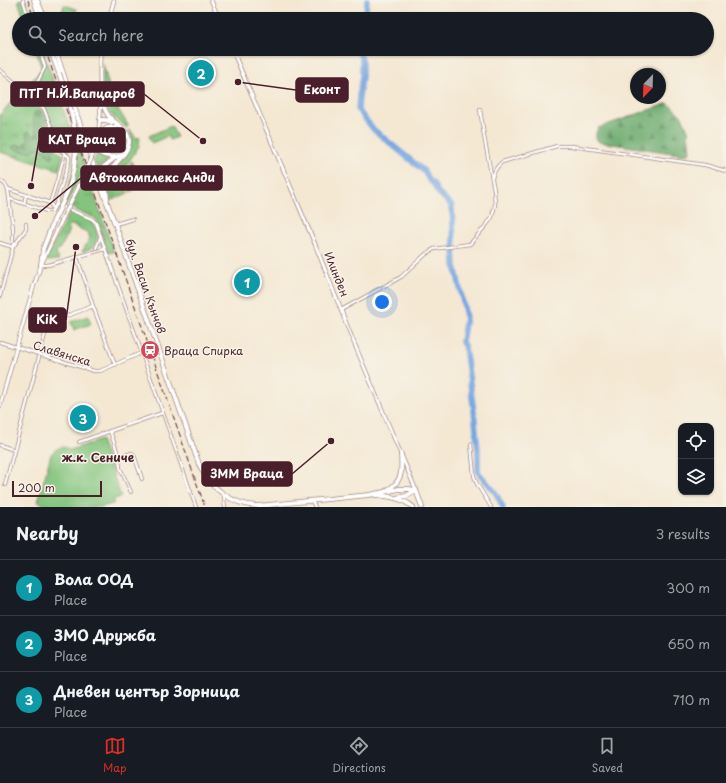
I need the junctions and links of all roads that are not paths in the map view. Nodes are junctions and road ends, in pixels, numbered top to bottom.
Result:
1 (23, 0) edge
2 (36, 0) edge
3 (114, 0) edge
4 (211, 0) edge
5 (27, 12) edge
6 (39, 12) edge
7 (42, 12) edge
8 (111, 12) edge
9 (216, 12) edge
10 (41, 56) edge
11 (53, 56) edge
12 (57, 56) edge
13 (101, 56) edge
14 (235, 56) edge
15 (0, 70) edge
16 (101, 95) junction
17 (33, 98) junction
18 (480, 108) dead end
19 (100, 120) junction
20 (80, 124) junction
21 (119, 126) junction
22 (97, 139) junction
23 (65, 154) junction
24 (123, 155) junction
25 (116, 157) junction
26 (726, 170) edge
27 (96, 173) junction
28 (492, 178) junction
29 (0, 181) edge
30 (8, 189) junction
31 (26, 195) junction
32 (10, 199) junction
33 (50, 203) junction
34 (24, 204) junction
35 (56, 204) junction
36 (109, 207) junction
37 (52, 211) junction
38 (133, 219) dead end
39 (26, 224) dead end
40 (115, 224) junction
41 (101, 235) junction
42 (0, 243) edge
43 (13, 247) junction
44 (104, 247) junction
45 (97, 250) junction
46 (108, 256) junction
47 (77, 258) junction
48 (41, 265) junction
49 (0, 296) edge
50 (93, 306) junction
51 (341, 310) junction
52 (0, 342) edge
53 (16, 347) junction
54 (141, 353) junction
55 (40, 355) junction
56 (115, 365) junction
57 (0, 406) edge
58 (162, 413) junction
59 (110, 431) junction
60 (79, 442) dead end
61 (471, 444) dead end
62 (0, 445) edge
63 (14, 450) junction
64 (402, 454) junction
65 (119, 457) junction
66 (142, 479) dead end
67 (5, 484) dead end
68 (416, 490) junction
69 (131, 492) dead end
70 (381, 493) junction
71 (224, 495) junction
72 (369, 495) junction
73 (395, 498) junction
74 (312, 501) junction
75 (196, 507) edge
76 (225, 507) edge
77 (315, 507) edge
78 (413, 507) edge
79 (422, 507) edge
80 (490, 507) edge

1 - 5 street
2 - 6 main road
2 - 7 main road
3 - 8 street
4 - 9 street
10 - 17 street
11 - 48 main road, bridge
12 - 20 main road, бул. Васил Кънчов
13 - 16 street
14 - 51 street, Илинден
15 - 17 street
16 - 19 street
16 - 21 main road
17 - 23 street
18 - 28 street
19 - 21 main road
19 - 22 street
20 - 25 main road
20 - 27 main road, бул. Васил Кънчов
21 - 22 main road
21 - 24 main road
22 - 48 street, bridge
23 - 33 street
23 - 35 street
24 - 25 main road
24 - 36 main road
25 - 27 main road
26 - 28 street
27 - 36 main road, бул. Васил Кънчов
28 - 51 street
29 - 30 street
30 - 31 street
30 - 32 street
31 - 33 street
31 - 34 street
32 - 34 street
32 - 43 street
33 - 37 street
34 - 37 street
35 - 37 street
35 - 41 street
36 - 40 main road, бул. Васил Кънчов
38 - 40 street
39 - 43 street
40 - 71 main road, бул. Васил Кънчов
41 - 44 street
41 - 45 street
42 - 43 street
43 - 49 street
44 - 45 street
44 - 46 street
45 - 46 street
45 - 47 street
46 - 54 street
47 - 48 street
47 - 50 street
48 - 53 street
50 - 55 street
50 - 56 street
51 - 64 street, Илинден
52 - 53 street, Славянска
53 - 55 street, Славянска
53 - 57 street
54 - 56 street, Славянска
54 - 58 street
55 - 56 street, Славянска
55 - 63 street
58 - 59 street
58 - 75 street
59 - 60 street
59 - 65 street
61 - 80 street
62 - 63 street
63 - 67 street
64 - 68 street, Илинден
64 - 70 main road
65 - 66 street
65 - 69 street
68 - 70 main road, бул. Васил Кънчов
68 - 73 main road
68 - 79 main road, Илинден
70 - 72 main road, бул. Васил Кънчов
71 - 74 main road, бул. Васил Кънчов
71 - 76 street
72 - 73 main road, бул. Васил Кънчов
72 - 74 main road, бул. Васил Кънчов
73 - 78 main road, бул. Васил Кънчов
74 - 77 street

